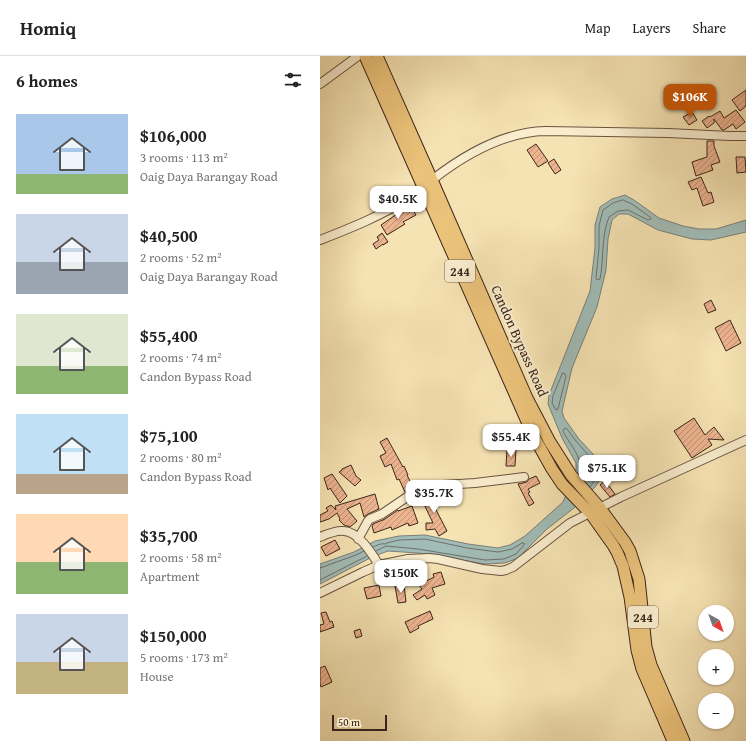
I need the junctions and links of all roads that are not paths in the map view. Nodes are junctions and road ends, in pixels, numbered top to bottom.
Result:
1 (358, 56) edge
2 (365, 56) edge
3 (377, 56) edge
4 (320, 84) edge
5 (746, 136) edge
6 (432, 180) junction
7 (423, 187) junction
8 (320, 240) edge
9 (746, 440) edge
10 (524, 477) dead end
11 (592, 507) junction
12 (320, 537) edge
13 (362, 542) junction
14 (379, 565) junction
15 (320, 593) edge
16 (673, 741) edge
17 (684, 741) edge

1 - 4 street
2 - 7 highway, Candon Bypass Road / 244
3 - 6 highway, Candon Bypass Road / 244
5 - 6 street
6 - 7 street
6 - 11 highway, Candon Bypass Road / 244
7 - 8 street
7 - 11 highway, Candon Bypass Road / 244
9 - 11 street
10 - 13 street
11 - 14 street
11 - 16 highway, Candon Bypass Road / 244
11 - 17 highway, Candon Bypass Road / 244
12 - 13 street
13 - 14 street
14 - 15 street

